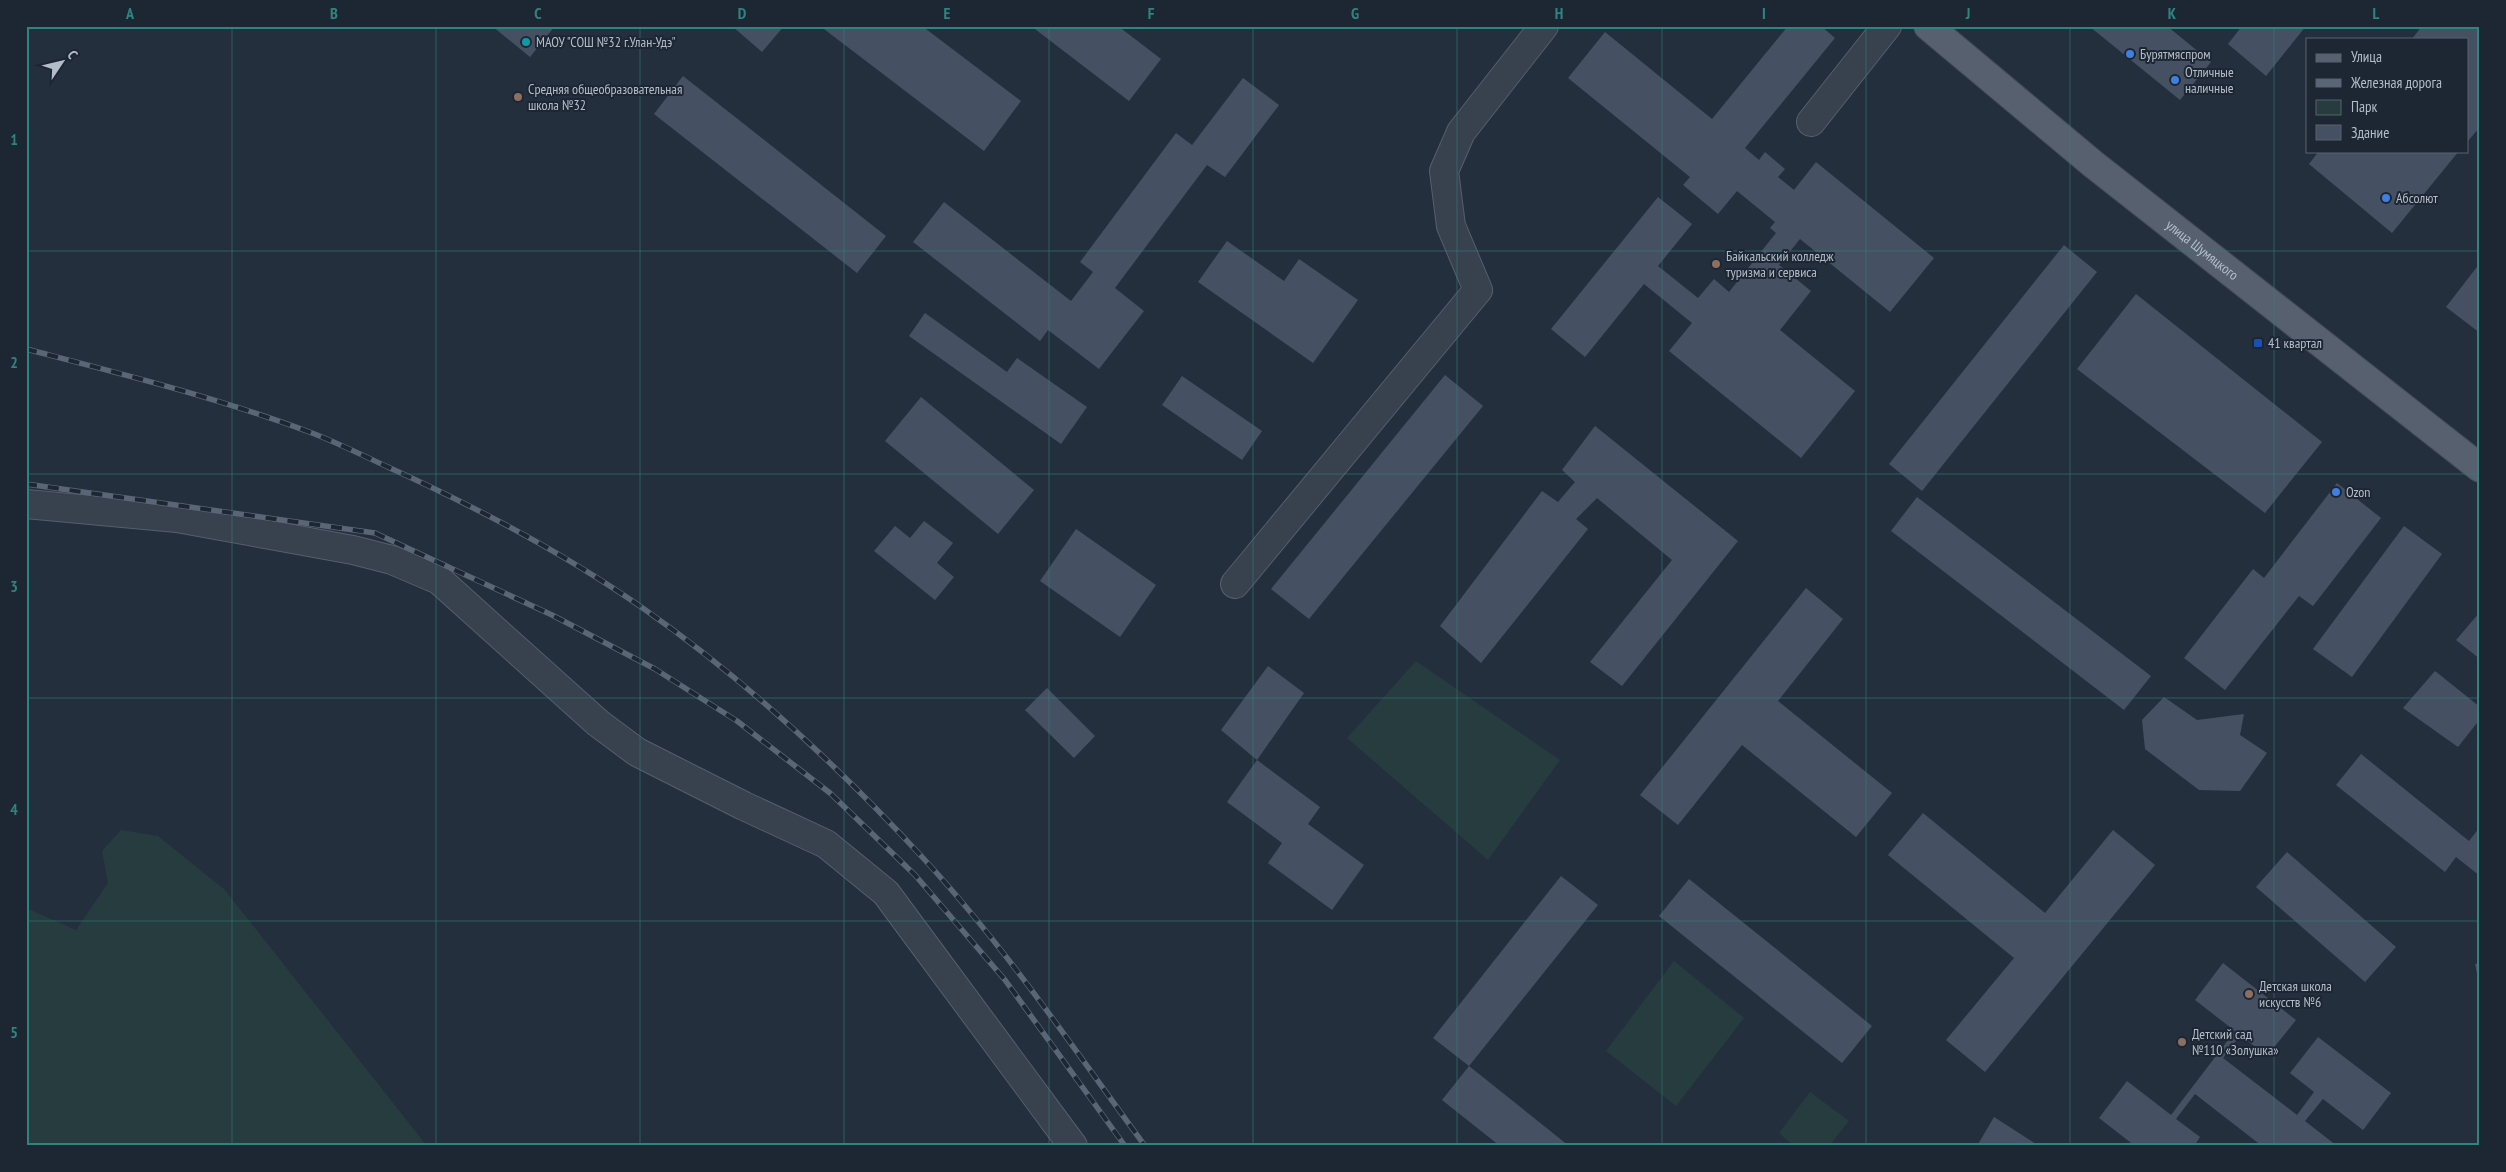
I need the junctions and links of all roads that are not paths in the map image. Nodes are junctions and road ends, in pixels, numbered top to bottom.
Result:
1 (1544, 26) edge
2 (1887, 26) edge
3 (1928, 26) edge
4 (1811, 122) dead end
5 (2480, 468) edge
6 (26, 504) edge
7 (1235, 584) dead end
8 (1073, 1146) edge

1 - 7 street
2 - 4 street
3 - 5 main road, улица Шумяцкого
6 - 8 street

